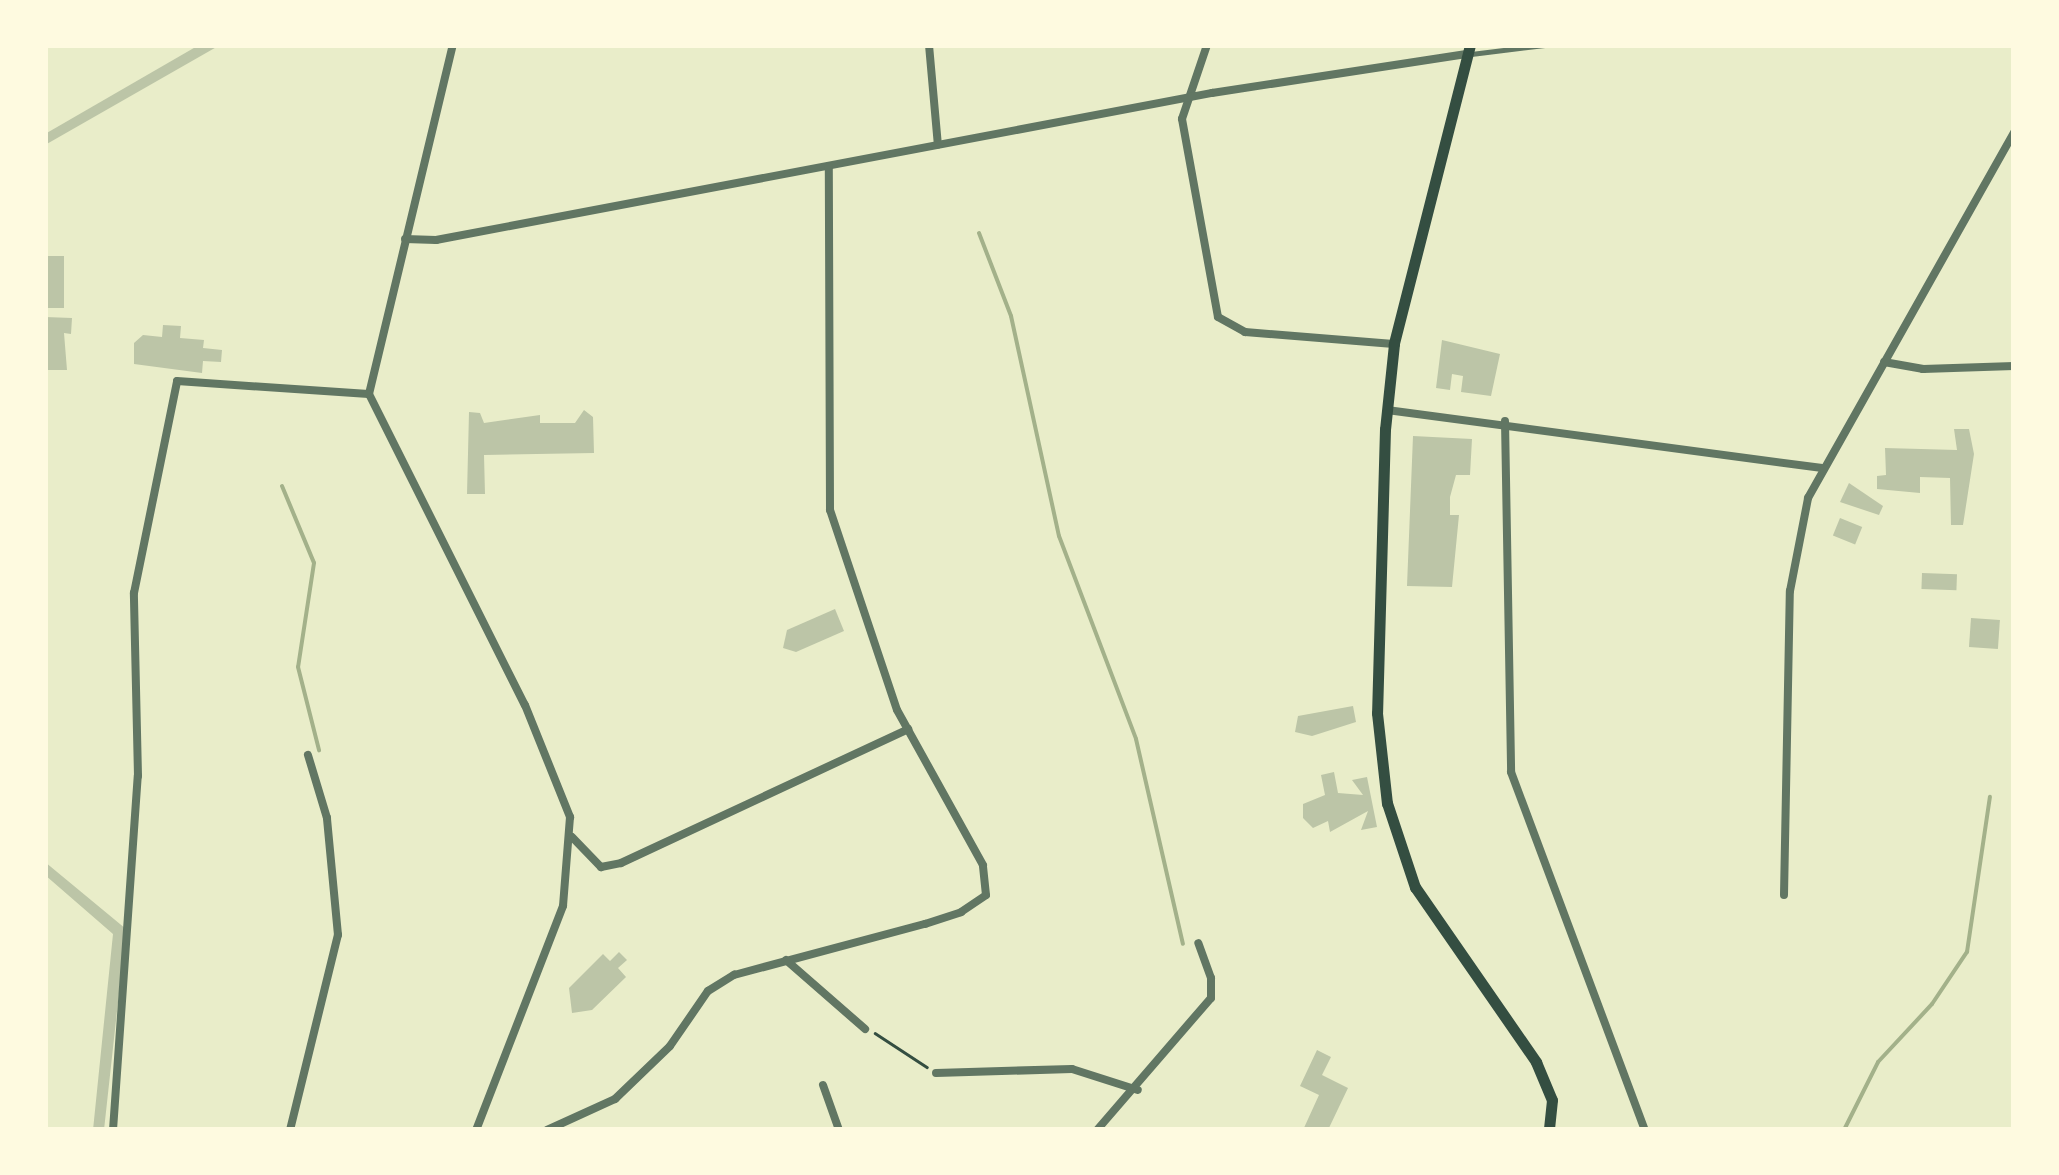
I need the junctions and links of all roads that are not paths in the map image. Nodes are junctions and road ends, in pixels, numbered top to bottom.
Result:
1 (453, 45) edge
2 (929, 45) edge
3 (1207, 45) edge
4 (1544, 45) edge
5 (1469, 50) edge
6 (1190, 97) junction
7 (2014, 132) edge
8 (938, 145) junction
9 (829, 166) junction
10 (406, 239) junction
11 (1394, 344) junction
12 (1884, 362) junction
13 (2014, 366) edge
14 (369, 394) junction
15 (1386, 410) junction
16 (1505, 421) junction
17 (1824, 468) junction
18 (908, 729) junction
19 (308, 755) dead end
20 (572, 837) junction
21 (1784, 894) dead end
22 (1198, 944) dead end
23 (786, 960) junction
24 (865, 1029) road end
25 (936, 1073) road end
26 (823, 1085) dead end
27 (1138, 1090) junction
28 (114, 1130) edge
29 (290, 1130) edge
30 (476, 1130) edge
31 (547, 1130) edge
32 (839, 1130) edge
33 (1097, 1130) edge
34 (1550, 1130) edge
35 (1645, 1130) edge

1 - 10 street
2 - 8 street
3 - 6 street
4 - 5 street
5 - 6 street
5 - 11 main road
6 - 8 street
6 - 11 street
7 - 12 street
8 - 9 street
9 - 10 street
9 - 18 street
10 - 14 street
11 - 15 main road
12 - 13 street
12 - 17 street
14 - 20 street
14 - 28 street
15 - 16 street
15 - 34 main road
16 - 17 street
16 - 35 street
17 - 21 street
18 - 20 street
18 - 23 street
19 - 29 street
20 - 30 street
22 - 27 street
23 - 24 street
23 - 31 street
25 - 27 street
26 - 32 street
27 - 33 street

